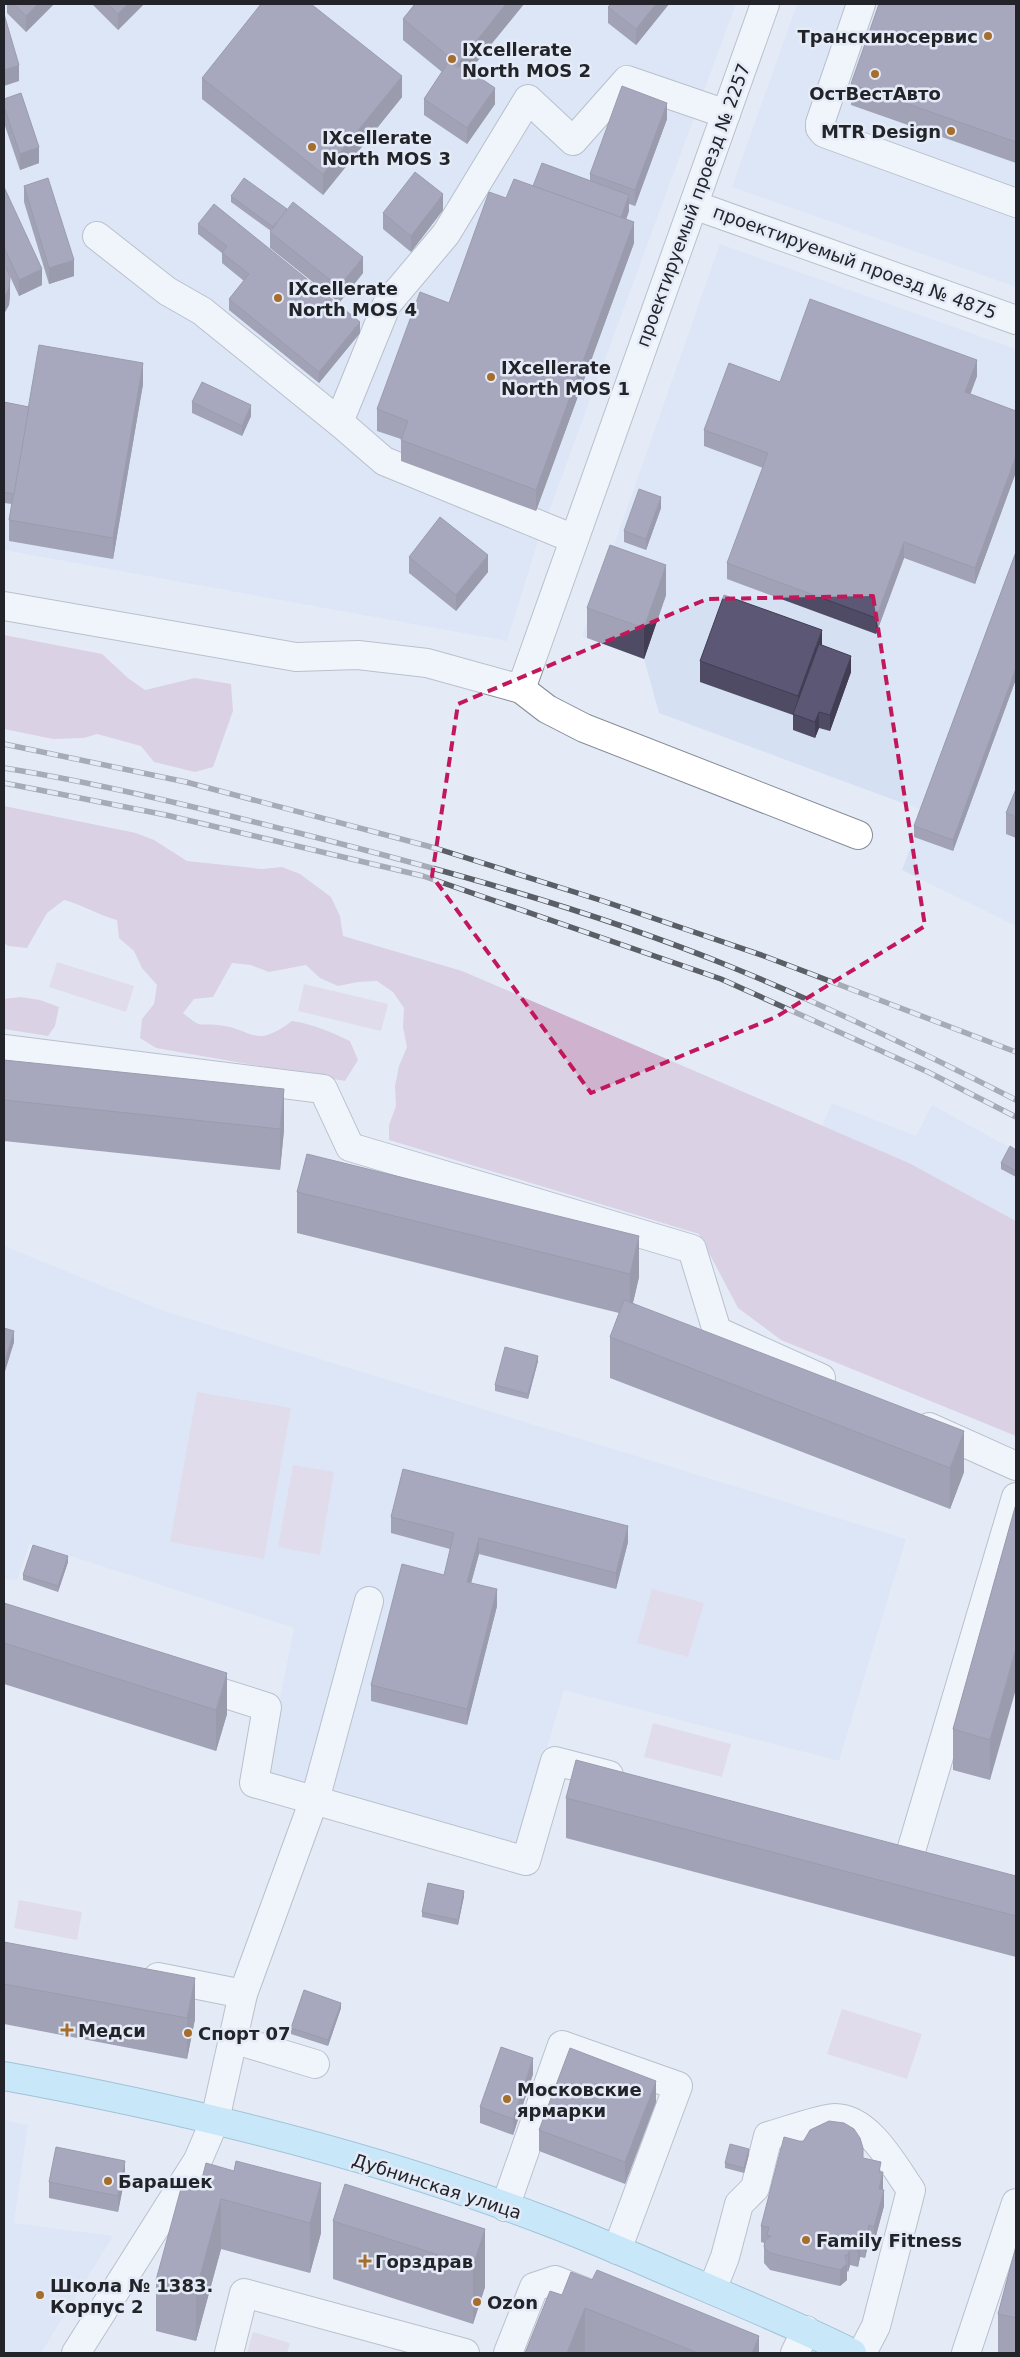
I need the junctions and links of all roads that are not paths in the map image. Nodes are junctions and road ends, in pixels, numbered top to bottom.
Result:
1 (765, 4) edge
2 (861, 4) edge
3 (726, 114) junction
4 (1016, 203) edge
5 (694, 204) junction
6 (97, 236) dead end
7 (1016, 320) edge
8 (340, 422) junction
9 (574, 539) junction
10 (4, 606) edge
11 (521, 689) junction
12 (858, 835) dead end
13 (4, 1049) edge
14 (844, 1388) edge
15 (907, 1417) edge
16 (1016, 1466) edge
17 (1016, 1497) edge
18 (369, 1601) dead end
19 (168, 1676) edge
20 (632, 1780) edge
21 (314, 1800) junction
22 (940, 1858) edge
23 (133, 1972) edge
24 (243, 1994) junction
25 (233, 2039) junction
26 (315, 2064) dead end
27 (4, 2076) edge
28 (215, 2120) junction
29 (1016, 2203) edge
30 (506, 2207) junction
31 (616, 2250) junction
32 (712, 2290) junction
33 (627, 2310) edge
34 (801, 2342) edge
35 (76, 2353) edge
36 (229, 2353) edge
37 (465, 2353) edge
38 (508, 2353) edge
39 (852, 2353) edge
40 (862, 2353) edge
41 (966, 2353) edge

1 - 3 street, проектируемый проезд № 2257
2 - 4 street
3 - 5 street, проектируемый проезд № 2257
3 - 8 street
5 - 7 street, проектируемый проезд № 4875
5 - 9 street, проектируемый проезд № 2257
6 - 8 street
8 - 9 street
9 - 11 street, проектируемый проезд № 2257
10 - 11 street
11 - 12 street
13 - 14 street
15 - 16 street
17 - 22 street
18 - 21 street
19 - 21 street
20 - 21 street
21 - 24 street
23 - 24 street
24 - 25 street
25 - 26 street
25 - 28 street
27 - 28 main road, Дубнинская улица
28 - 30 main road, Дубнинская улица
28 - 35 street
29 - 41 street
30 - 31 main road, Дубнинская улица
30 - 31 street
31 - 32 main road, Дубнинская улица
32 - 34 main road, Дубнинская улица
32 - 40 street
33 - 38 street
34 - 39 main road, Дубнинская улица
36 - 37 street

